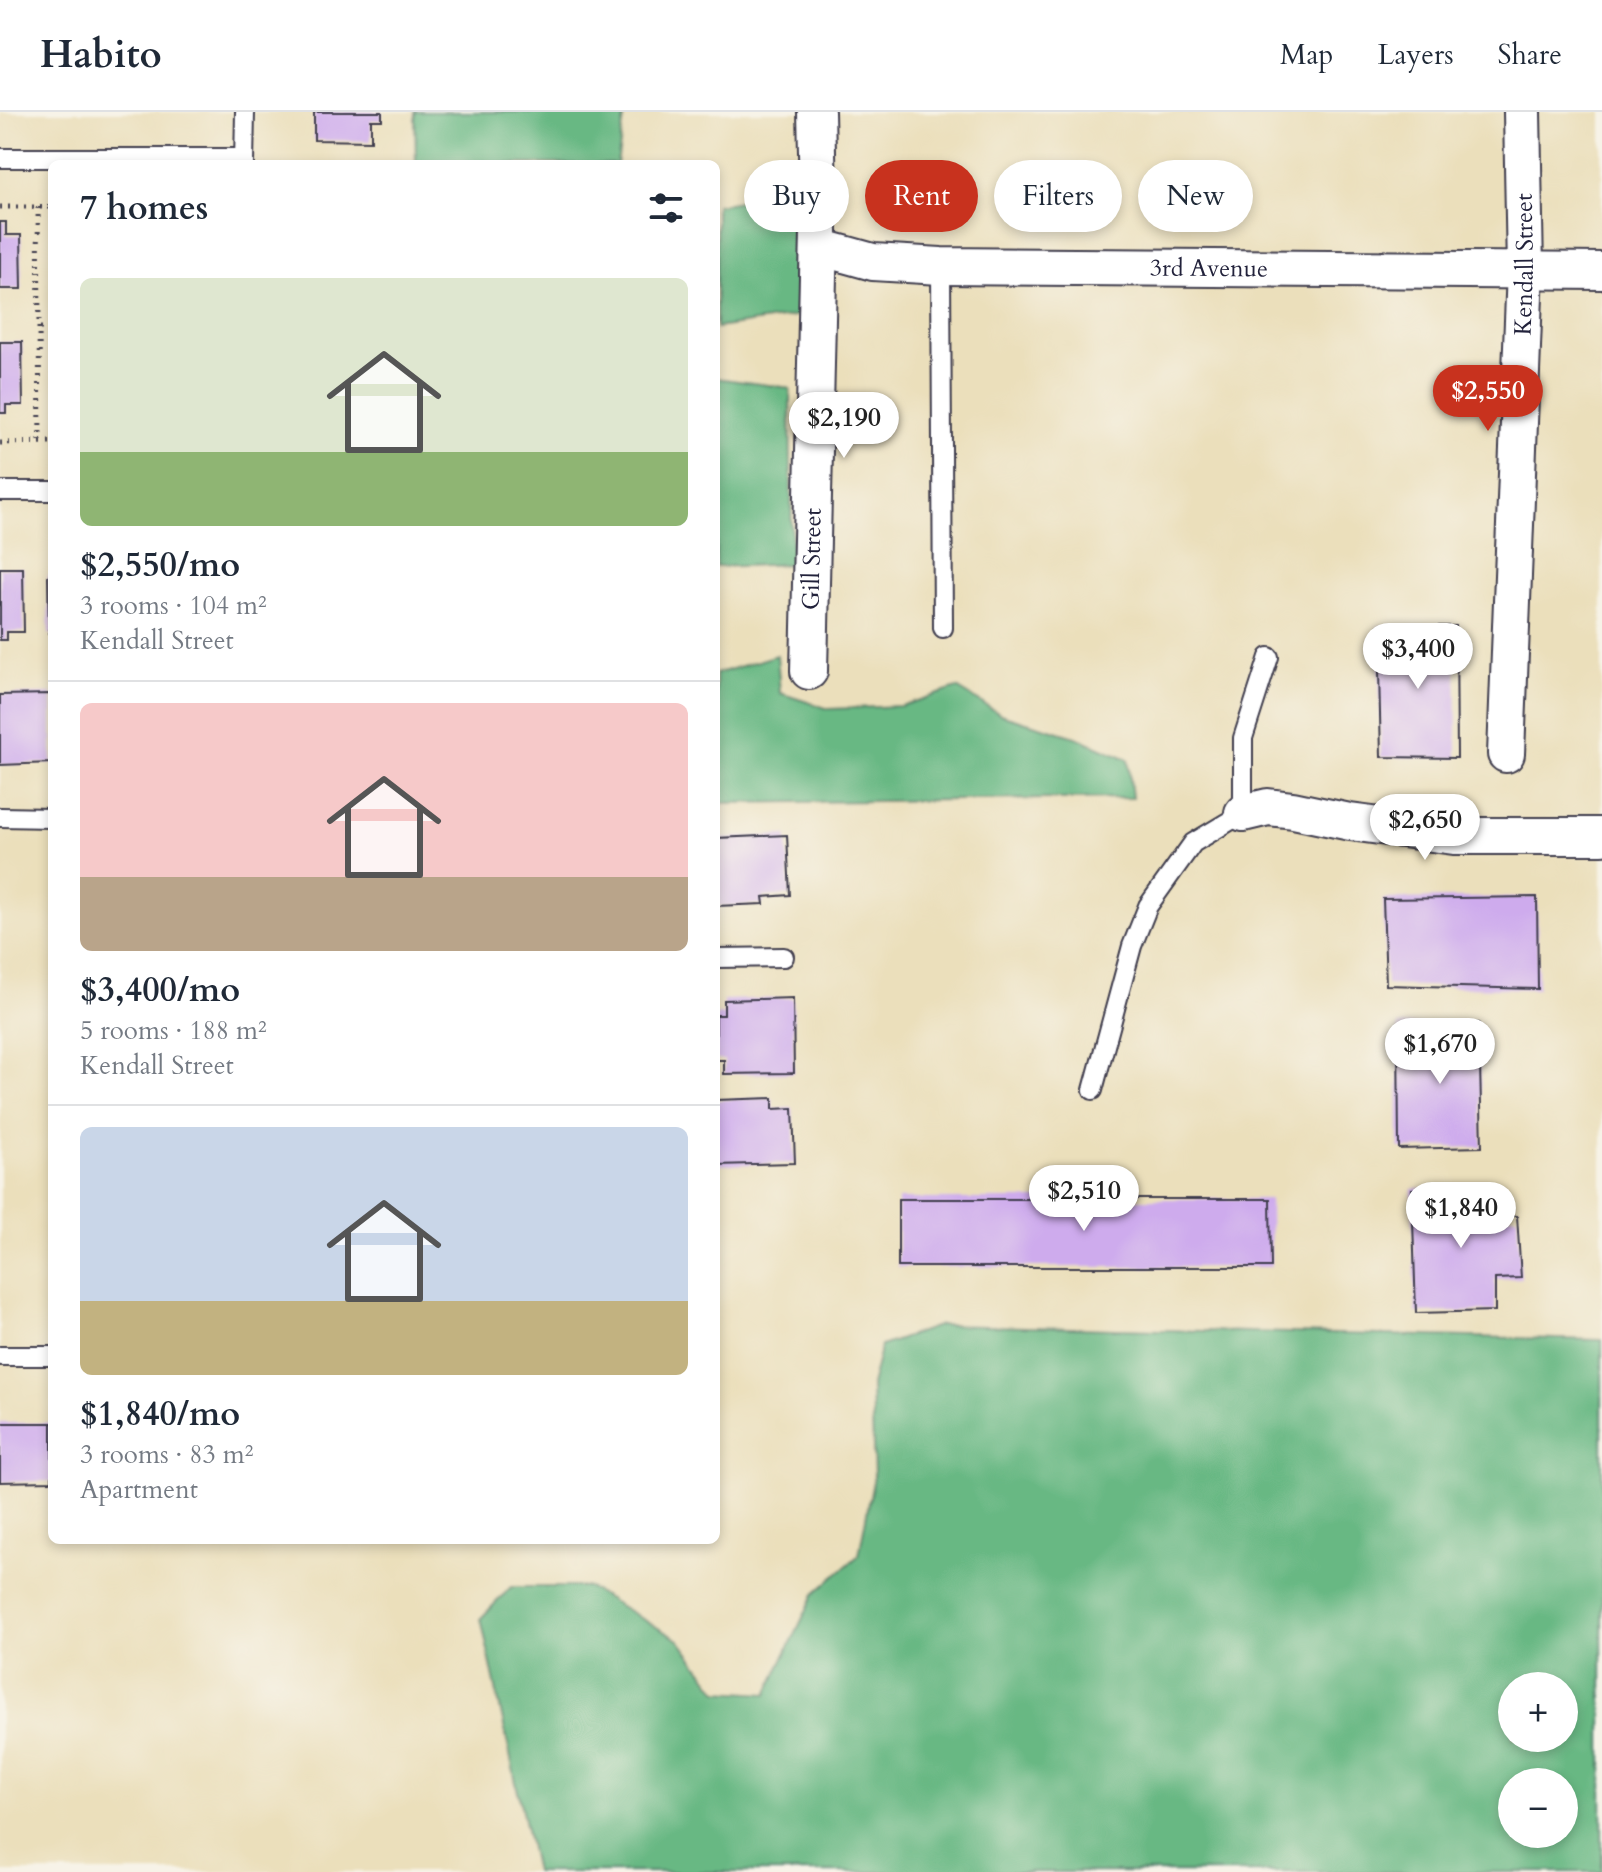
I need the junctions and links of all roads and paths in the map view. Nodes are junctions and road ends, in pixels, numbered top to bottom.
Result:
1 (245, 112) edge
2 (816, 112) edge
3 (1522, 112) edge
4 (0, 158) edge
5 (163, 160) edge
6 (244, 160) edge
7 (0, 207) edge
8 (38, 207) junction
9 (48, 207) edge
10 (819, 247) junction
11 (941, 266) junction
12 (1525, 270) junction
13 (1602, 271) edge
14 (40, 328) junction
15 (48, 328) edge
16 (40, 442) junction
17 (48, 442) edge
18 (0, 443) edge
19 (0, 491) edge
20 (48, 491) edge
21 (943, 628) dead end
22 (1269, 657) dead end
23 (809, 671) dead end
24 (1506, 754) dead end
25 (1243, 813) junction
26 (0, 817) edge
27 (48, 818) edge
28 (1602, 836) edge
29 (784, 957) dead end
30 (720, 958) edge
31 (1093, 1090) dead end
32 (0, 1356) edge
33 (48, 1356) edge

1 - 6 lane
2 - 10 street, Gill Street
3 - 12 street, Kendall Street
4 - 5 lane
7 - 8 path
8 - 9 path
8 - 14 path
10 - 11 street, 3rd Avenue
10 - 23 street, Gill Street
11 - 12 street, 3rd Avenue
11 - 21 lane
12 - 13 street, 3rd Avenue
12 - 24 street, Kendall Street
14 - 15 path
14 - 16 path
16 - 17 path
16 - 18 path
19 - 20 lane
22 - 25 lane
25 - 28 street
25 - 31 lane
26 - 27 lane
29 - 30 lane
32 - 33 lane

